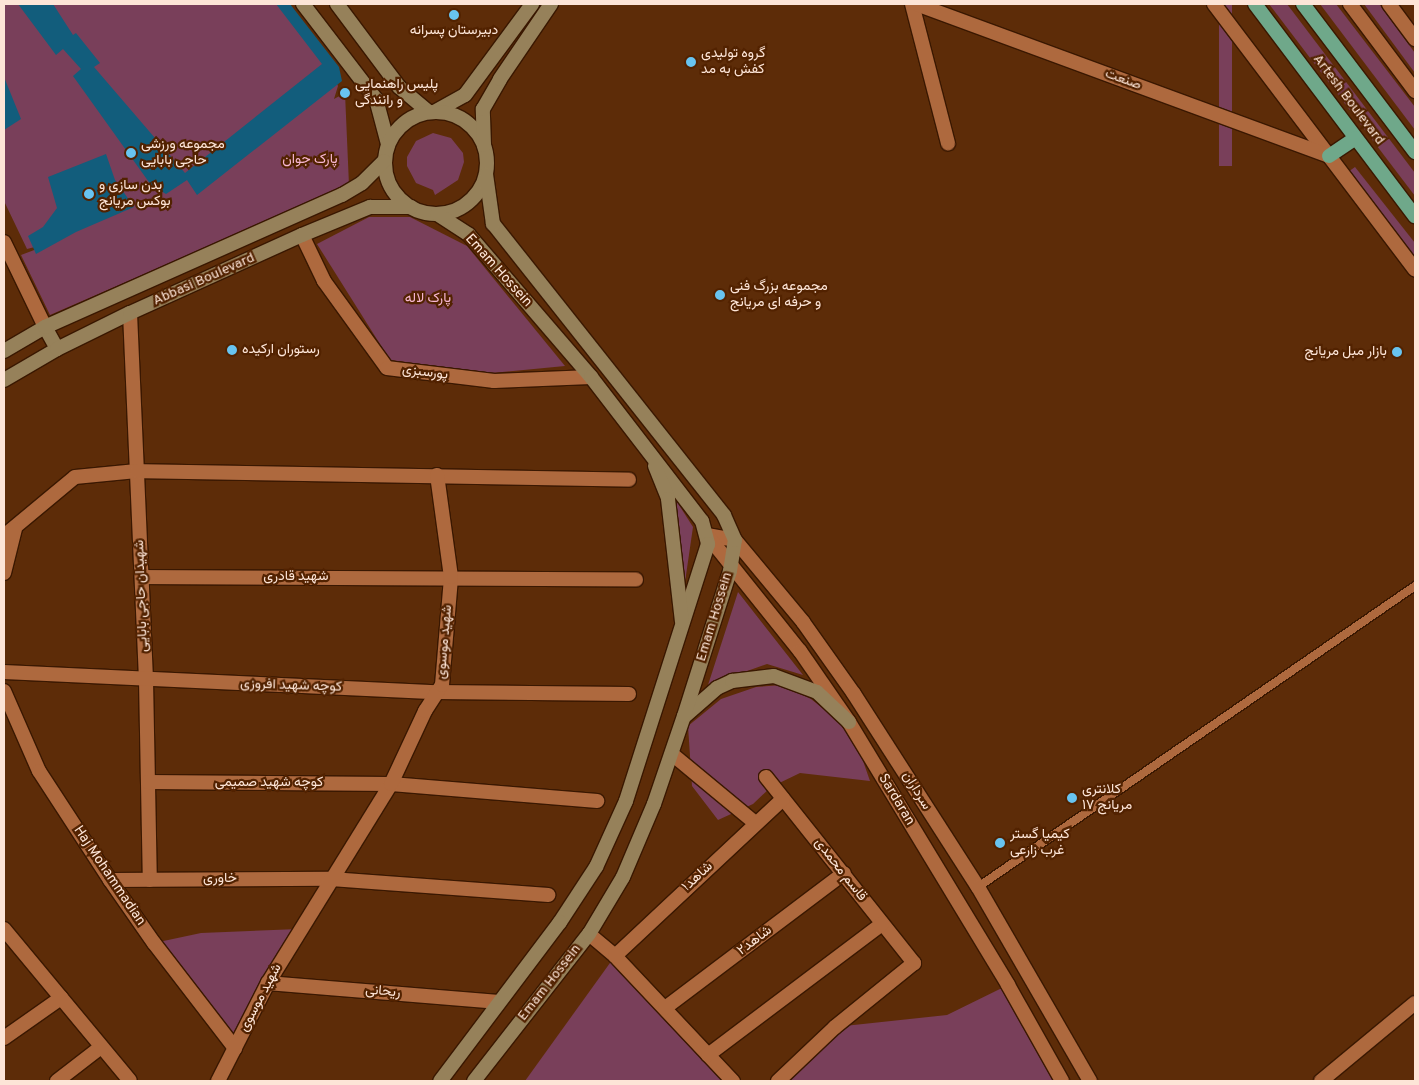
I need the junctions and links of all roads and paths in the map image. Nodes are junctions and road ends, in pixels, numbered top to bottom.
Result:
1 (303, 4) edge
2 (337, 4) edge
3 (532, 4) edge
4 (551, 4) edge
5 (912, 4) edge
6 (916, 4) edge
7 (1214, 4) edge
8 (1255, 4) edge
9 (1303, 4) edge
10 (1350, 4) edge
11 (1389, 4) edge
12 (1415, 39) edge
13 (1415, 91) edge
14 (432, 112) junction
15 (1356, 138) junction
16 (948, 143) dead end
17 (388, 144) junction
18 (484, 148) junction
19 (1415, 152) edge
20 (1329, 156) junction
21 (384, 161) junction
22 (486, 174) junction
23 (411, 207) junction
24 (437, 214) junction
25 (1415, 216) edge
26 (302, 236) junction
27 (4, 242) edge
28 (1415, 270) edge
29 (130, 313) junction
30 (45, 326) junction
31 (57, 349) junction
32 (4, 351) edge
33 (591, 377) junction
34 (4, 380) edge
35 (649, 449) junction
36 (137, 471) junction
37 (437, 475) junction
38 (629, 480) dead end
39 (10, 532) edge
40 (707, 535) junction
41 (735, 540) junction
42 (731, 565) junction
43 (4, 573) edge
44 (142, 577) junction
45 (451, 577) junction
46 (636, 580) dead end
47 (1415, 586) edge
48 (683, 629) junction
49 (4, 672) edge
50 (146, 680) junction
51 (4, 691) edge
52 (436, 692) junction
53 (629, 694) dead end
54 (684, 716) junction
55 (849, 722) junction
56 (672, 754) junction
57 (766, 777) dead end
58 (148, 782) junction
59 (391, 784) junction
60 (783, 799) junction
61 (597, 801) dead end
62 (755, 823) junction
63 (844, 873) junction
64 (331, 879) junction
65 (110, 880) junction
66 (150, 880) junction
67 (978, 887) junction
68 (548, 895) dead end
69 (882, 924) junction
70 (4, 929) edge
71 (588, 934) junction
72 (615, 956) junction
73 (268, 983) junction
74 (60, 998) junction
75 (498, 1002) junction
76 (1415, 1003) edge
77 (666, 1008) junction
78 (4, 1038) edge
79 (101, 1046) junction
80 (235, 1048) junction
81 (708, 1055) junction
82 (57, 1081) edge
83 (130, 1081) edge
84 (218, 1081) edge
85 (440, 1081) edge
86 (474, 1081) edge
87 (733, 1081) edge
88 (778, 1081) edge
89 (1062, 1081) edge
90 (1090, 1081) edge
91 (1321, 1081) edge

1 - 17 main road
2 - 14 main road
3 - 14 main road
4 - 18 main road
5 - 16 street
6 - 20 street, صنعت
7 - 20 street
8 - 15 highway, Artesh Boulevard
9 - 19 highway, Artesh Boulevard
10 - 13 street
11 - 12 street
14 - 17 main road
14 - 18 main road
15 - 20 highway
15 - 25 highway, Artesh Boulevard
17 - 21 main road
18 - 22 main road
20 - 28 street
21 - 23 main road
21 - 30 main road, Abbasi Boulevard
22 - 24 main road
22 - 41 main road, Emam Hossein
23 - 24 main road
23 - 26 main road, Abbasi Boulevard
24 - 33 main road, Emam Hossein
26 - 29 main road, Abbasi Boulevard
26 - 33 street, پورسبزی
27 - 30 street
29 - 31 main road, Abbasi Boulevard
29 - 36 street, شهیدان حاجی بابایی
30 - 31 main road
30 - 32 main road, Abbasi Boulevard
31 - 34 main road, Abbasi Boulevard
33 - 35 main road, Emam Hossein
35 - 40 main road, Emam Hossein
35 - 48 main road
36 - 37 street
36 - 39 street
36 - 44 street, شهیدان حاجی بابایی
37 - 38 street
37 - 45 street, شهید موسوی
39 - 43 street
40 - 41 street
40 - 42 street, Sardaran
40 - 48 main road, Emam Hossein
41 - 42 main road, Emam Hossein
41 - 67 street, سرداران
42 - 54 main road, Emam Hossein
42 - 55 street, Sardaran
44 - 45 street, شهید قادری
44 - 50 street, شهیدان حاجی بابایی
45 - 46 street, شهید قادری
45 - 52 street, شهید موسوی
47 - 67 lane
48 - 75 main road, Emam Hossein
49 - 50 street, کوچه شهید افروزی
50 - 52 street, کوچه شهید افروزی
50 - 58 street, شهیدان حاجی بابایی
51 - 65 street, Haj Mohammadian
52 - 53 street, کوچه شهید افروزی
52 - 59 street, شهید موسوی
54 - 55 main road
54 - 56 main road, Emam Hossein
55 - 89 street, Sardaran
56 - 62 street
56 - 71 main road, Emam Hossein
57 - 60 street, قاسم محمدی
58 - 59 street, کوچه شهید صمیمی
58 - 66 street, شهیدان حاجی بابایی
59 - 61 street, کوچه شهید صمیمی
59 - 64 street, شهید موسوی
60 - 62 street, شاهد۱
60 - 63 street, قاسم محمدی
62 - 72 street, شاهد۱
63 - 69 street, قاسم محمدی
63 - 77 street, شاهد۲
64 - 66 street, خاوری
64 - 68 street, خاوری
64 - 73 street, شهید موسوی
65 - 66 street, خاوری
65 - 80 street, Haj Mohammadian
67 - 90 street, سرداران
69 - 81 street
69 - 88 street, قاسم محمدی
70 - 74 street
71 - 72 street
71 - 86 main road, Emam Hossein
72 - 77 street
73 - 75 street, ریحانی
73 - 80 street, شهید موسوی
74 - 78 street
74 - 79 street
75 - 85 main road, Emam Hossein
76 - 91 street
77 - 81 street
79 - 82 street
79 - 83 street
80 - 84 street, شهید موسوی
81 - 87 street

